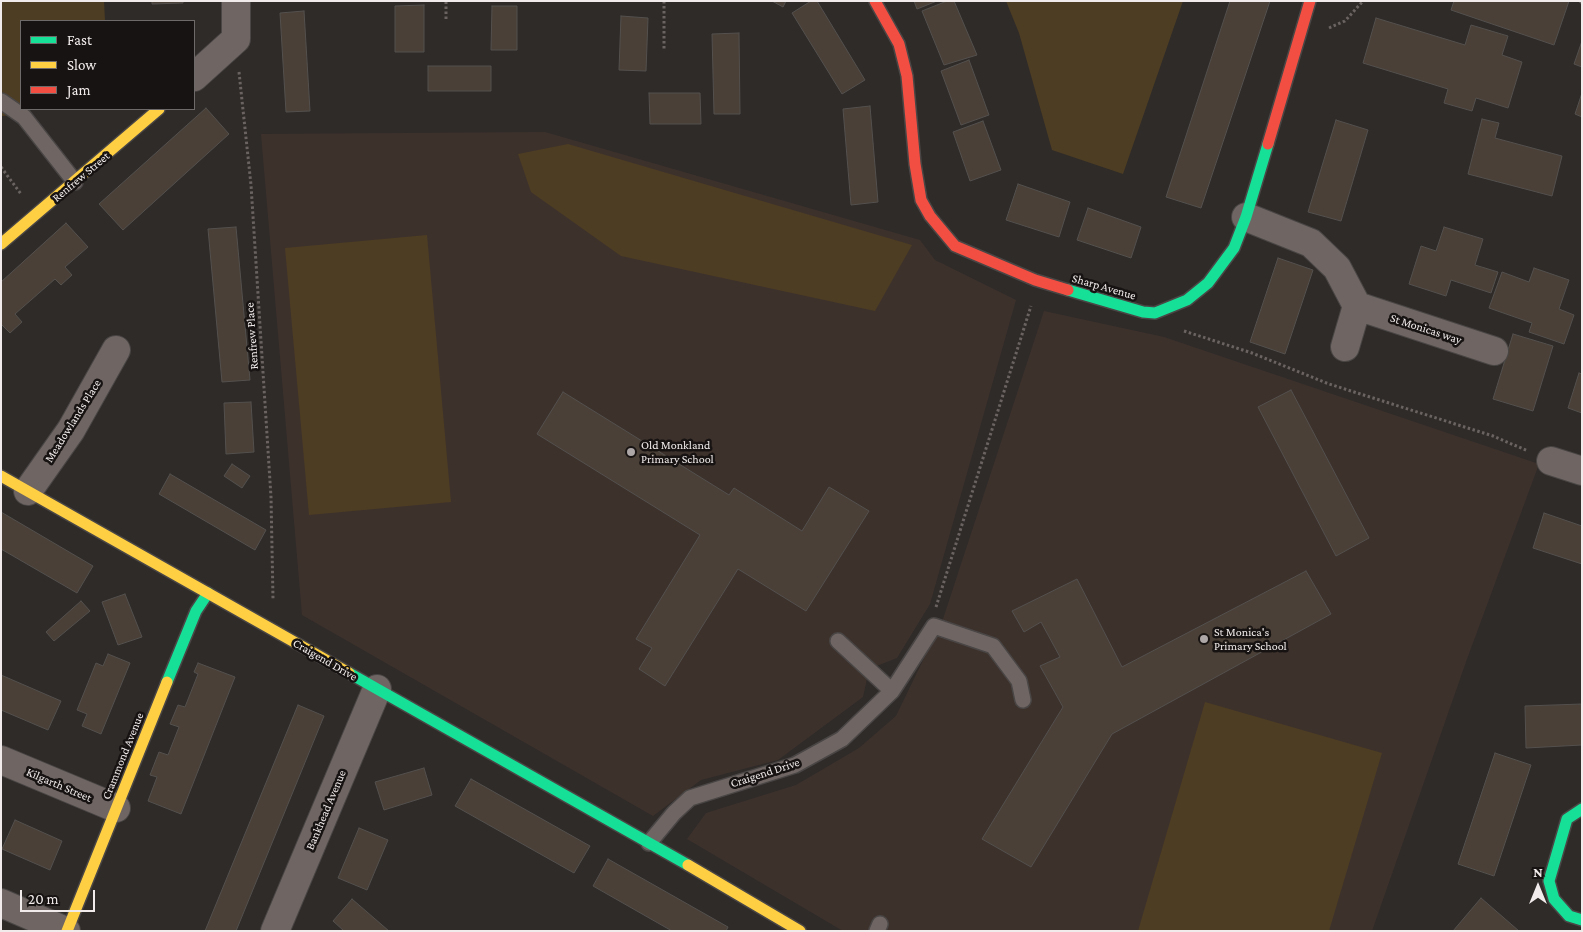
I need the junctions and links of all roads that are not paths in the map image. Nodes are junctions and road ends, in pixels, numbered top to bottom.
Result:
1 (236, 1) edge
2 (875, 1) edge
3 (1310, 1) edge
4 (195, 76) edge
5 (1, 101) edge
6 (158, 110) edge
7 (75, 182) junction
8 (1246, 217) junction
9 (1, 244) edge
10 (1357, 306) junction
11 (1345, 347) dead end
12 (116, 350) dead end
13 (1494, 351) dead end
14 (1551, 461) road end
15 (1582, 472) edge
16 (1, 476) edge
17 (28, 491) junction
18 (208, 593) junction
19 (838, 641) dead end
20 (377, 689) junction
21 (892, 691) junction
22 (1024, 700) dead end
23 (1, 760) edge
24 (116, 808) junction
25 (1582, 809) edge
26 (649, 843) junction
27 (1, 903) edge
28 (1582, 920) edge
29 (67, 931) edge
30 (275, 931) edge
31 (800, 931) edge

1 - 4 street
2 - 8 street, Sharp Avenue
3 - 8 street, Sharp Avenue
5 - 7 lane
6 - 7 street, Renfrew Street
7 - 9 street, Renfrew Street
8 - 10 street
10 - 11 street
10 - 13 street, St Monicas way
12 - 17 street, Meadowlands Place
14 - 15 street
16 - 17 street, Craigend Drive
17 - 18 street, Craigend Drive
18 - 20 street, Craigend Drive
18 - 24 street, Crammond Avenue
19 - 21 lane
20 - 26 street, Craigend Drive
20 - 30 street, Bankhead Avenue
21 - 22 lane, Craigend Drive
21 - 26 lane, Craigend Drive
23 - 24 street, Kilgarth Street
24 - 29 street, Crammond Avenue
25 - 28 street
26 - 31 street, Craigend Drive
27 - 29 street

